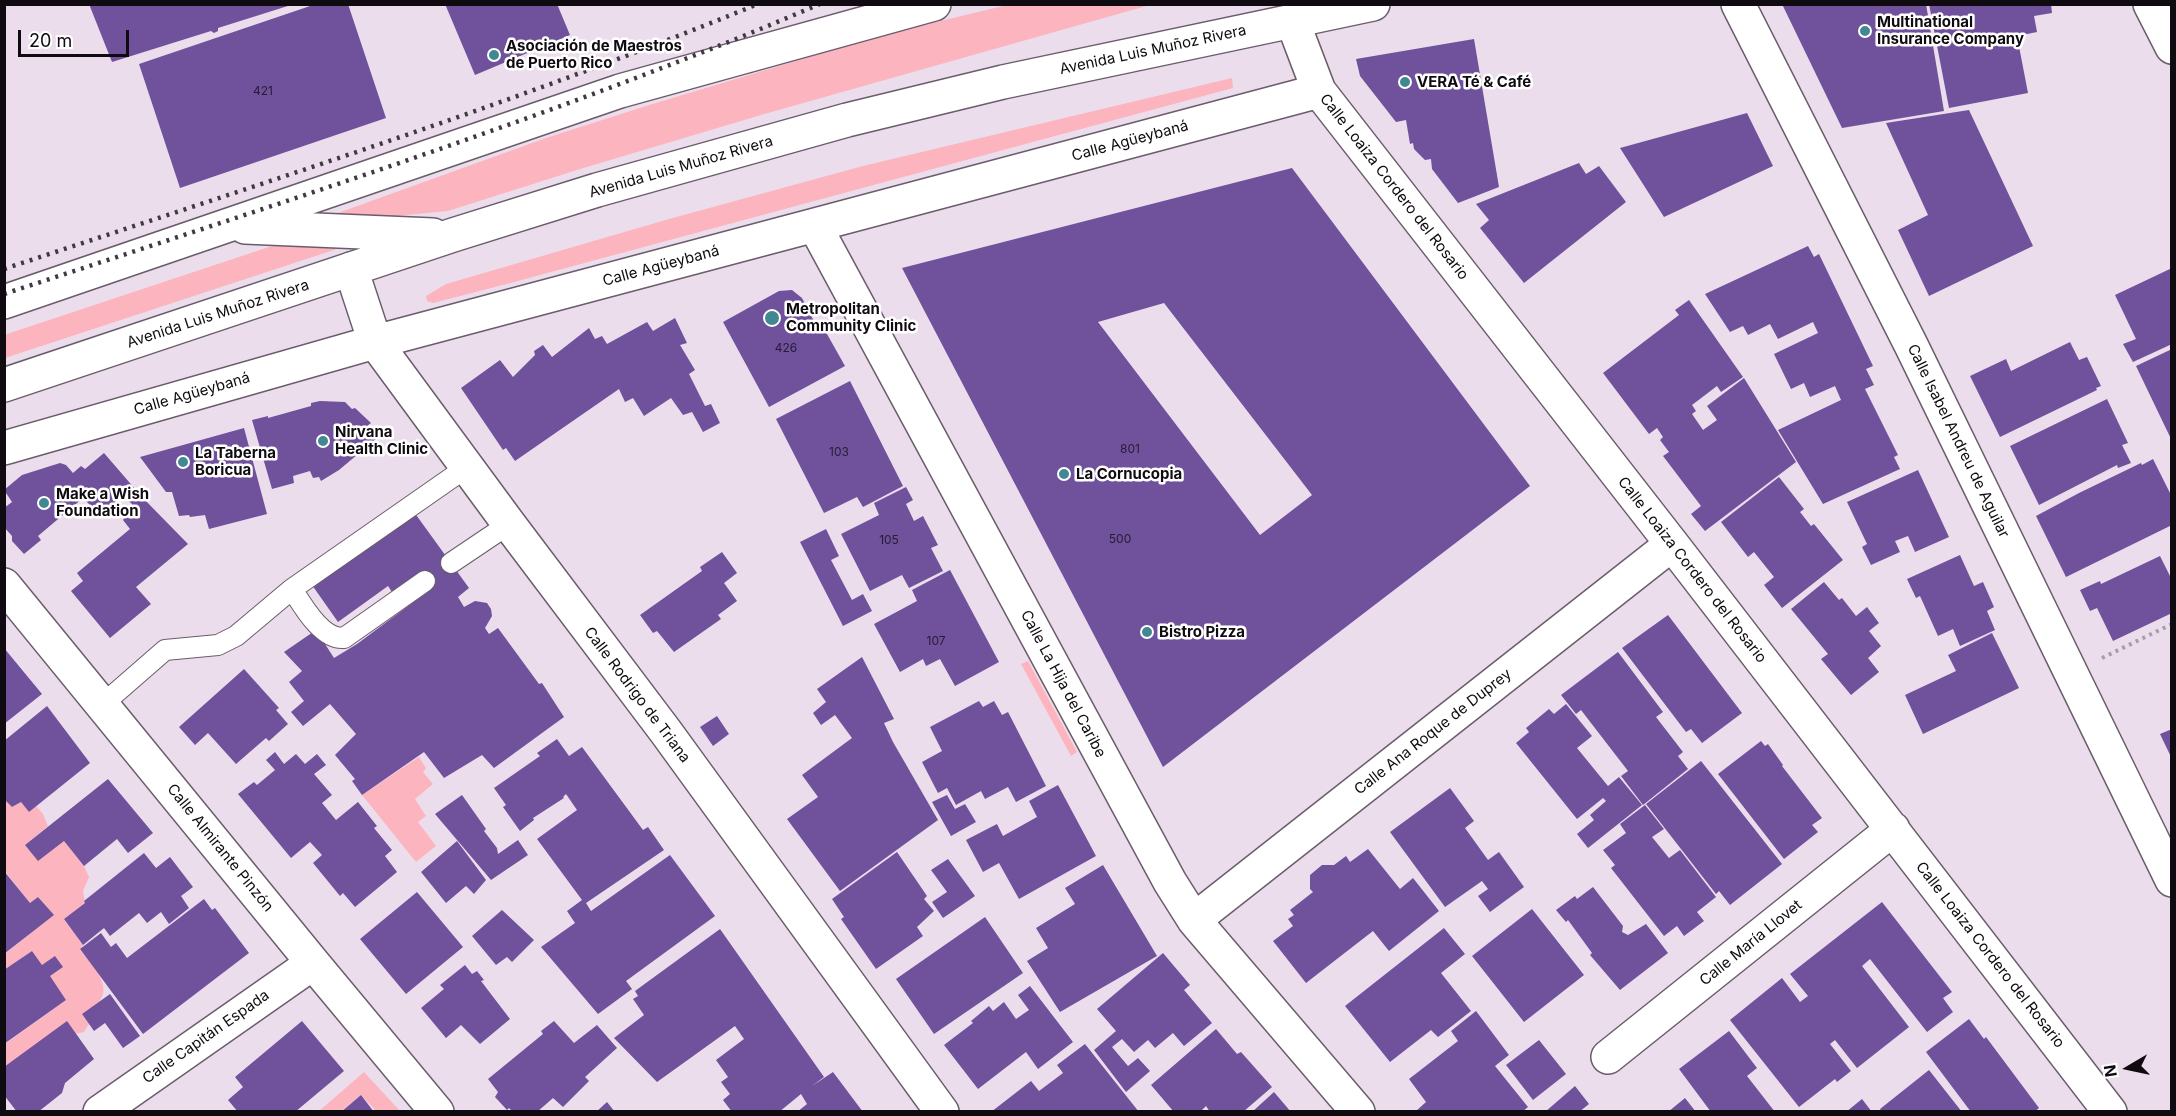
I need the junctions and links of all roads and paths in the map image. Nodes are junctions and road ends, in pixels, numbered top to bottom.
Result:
1 (934, 4) edge
2 (1372, 4) edge
3 (1738, 4) edge
4 (2150, 4) edge
5 (1292, 20) junction
6 (2172, 47) edge
7 (1318, 91) junction
8 (225, 226) junction
9 (815, 226) junction
10 (453, 236) junction
11 (351, 269) junction
12 (4, 302) edge
13 (375, 342) junction
14 (4, 385) edge
15 (4, 448) edge
16 (467, 467) junction
17 (509, 524) junction
18 (1672, 544) junction
19 (451, 563) dead end
20 (425, 580) dead end
21 (4, 585) edge
22 (292, 589) junction
23 (2172, 624) edge
24 (2071, 674) junction
25 (104, 704) junction
26 (1893, 830) junction
27 (2172, 880) edge
28 (1194, 920) junction
29 (313, 963) junction
30 (1608, 1057) dead end
31 (100, 1112) edge
32 (437, 1112) edge
33 (942, 1112) edge
34 (1358, 1112) edge
35 (2110, 1112) edge

1 - 8 street
2 - 5 street, Avenida Luis Muñoz Rivera
3 - 24 street, Calle Isabel Andreu de Aguilar
4 - 6 street
5 - 7 street, Calle Loaiza Cordero del Rosario
5 - 10 street, Avenida Luis Muñoz Rivera
7 - 9 street, Calle Agüeybaná
7 - 18 street, Calle Loaiza Cordero del Rosario
8 - 10 street
8 - 12 street
9 - 13 street, Calle Agüeybaná
9 - 28 street, Calle La Hija del Caribe
10 - 11 street, Avenida Luis Muñoz Rivera
11 - 13 street, Calle Rodrigo de Triana
11 - 14 street, Avenida Luis Muñoz Rivera
13 - 15 street, Calle Agüeybaná
13 - 16 street, Calle Rodrigo de Triana
16 - 17 street, Calle Rodrigo de Triana
16 - 22 lane
17 - 19 lane
17 - 33 street, Calle Rodrigo de Triana
18 - 26 street, Calle Loaiza Cordero del Rosario
18 - 28 street, Calle Ana Roque de Duprey
20 - 22 lane
21 - 25 street, Calle Almirante Pinzón
22 - 25 lane
23 - 24 path
24 - 27 street, Calle Isabel Andreu de Aguilar
25 - 29 street, Calle Almirante Pinzón
26 - 30 street, Calle María Llovet
26 - 35 street, Calle Loaiza Cordero del Rosario
28 - 34 street, Calle La Hija del Caribe
29 - 31 street, Calle Capitán Espada
29 - 32 street, Calle Almirante Pinzón

